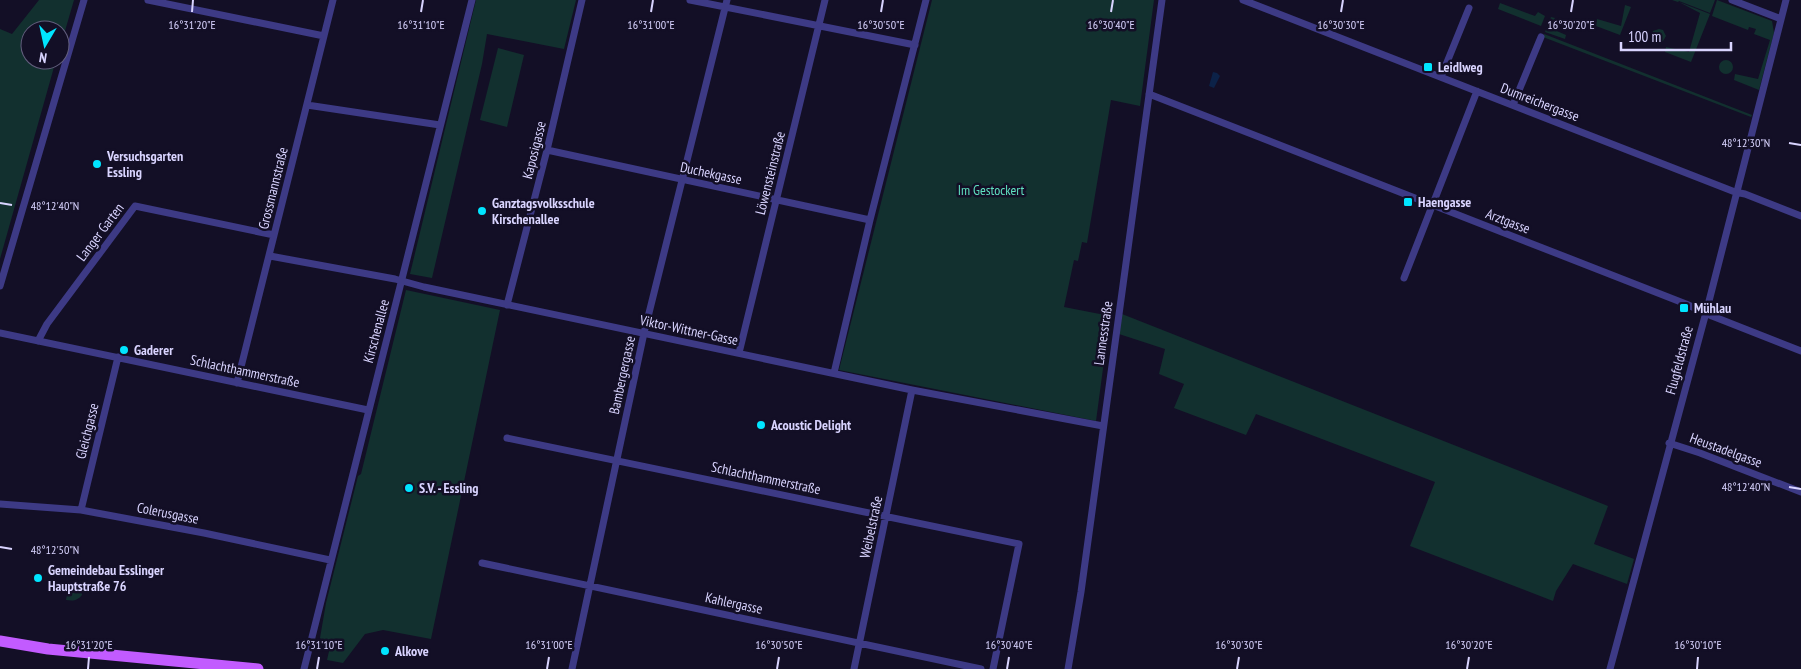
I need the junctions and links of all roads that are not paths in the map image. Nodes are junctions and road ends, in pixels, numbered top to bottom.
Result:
1 (84, 0) edge
2 (148, 0) edge
3 (332, 0) edge
4 (472, 0) edge
5 (582, 0) edge
6 (690, 0) edge
7 (825, 0) edge
8 (926, 0) edge
9 (1162, 0) edge
10 (1243, 0) edge
11 (1732, 0) edge
12 (1786, 0) edge
13 (726, 4) edge
14 (1468, 8) dead end
15 (1781, 19) junction
16 (819, 26) junction
17 (324, 36) junction
18 (1541, 37) dead end
19 (914, 46) junction
20 (1441, 77) junction
21 (1477, 91) junction
22 (1149, 94) junction
23 (307, 105) junction
24 (1513, 105) junction
25 (440, 125) junction
26 (547, 150) junction
27 (682, 179) junction
28 (1736, 192) junction
29 (776, 200) junction
30 (1433, 205) junction
31 (1801, 216) edge
32 (870, 220) junction
33 (274, 235) junction
34 (270, 256) junction
35 (1404, 278) dead end
36 (398, 281) junction
37 (0, 286) edge
38 (507, 305) junction
39 (1704, 312) junction
40 (0, 333) edge
41 (644, 333) junction
42 (38, 341) junction
43 (1801, 351) edge
44 (739, 353) junction
45 (118, 357) junction
46 (834, 373) junction
47 (237, 383) junction
48 (912, 390) junction
49 (368, 410) junction
50 (1103, 426) junction
51 (507, 438) dead end
52 (1669, 443) junction
53 (616, 460) junction
54 (1801, 492) edge
55 (0, 504) edge
56 (81, 510) junction
57 (886, 516) junction
58 (330, 560) junction
59 (482, 563) dead end
60 (589, 586) junction
61 (0, 641) edge
62 (860, 643) junction
63 (258, 669) edge
64 (304, 669) edge
65 (572, 669) edge
66 (854, 669) edge
67 (981, 669) edge
68 (993, 669) edge
69 (1068, 669) edge
70 (1610, 669) edge

1 - 37 street
2 - 17 street
3 - 17 street, Grossmannstraße
4 - 25 street, Kirschenallee
5 - 26 street, Kaposigasse
6 - 13 street
7 - 16 street, Löwensteinstraße
8 - 19 street
9 - 22 street, Lannesstraße
10 - 20 street, Dumreichergasse
11 - 15 street
12 - 15 street, Flugfeldstraße
13 - 16 street
13 - 27 street, Bambergergasse
14 - 20 street
15 - 28 street, Flugfeldstraße
16 - 19 street
16 - 29 street, Löwensteinstraße
17 - 23 street, Grossmannstraße
18 - 24 street
19 - 32 street
20 - 21 street, Dumreichergasse
21 - 24 street, Dumreichergasse
21 - 30 street
22 - 30 street, Arztgasse
22 - 50 street, Lannesstraße
23 - 25 street
23 - 33 street, Grossmannstraße
24 - 28 street, Dumreichergasse
25 - 36 street, Kirschenallee
26 - 27 street, Duchekgasse
26 - 38 street, Kaposigasse
27 - 29 street, Duchekgasse
27 - 41 street, Bambergergasse
28 - 31 street, Dumreichergasse
28 - 39 street, Flugfeldstraße
29 - 32 street, Duchekgasse
29 - 44 street, Löwensteinstraße
30 - 35 street
30 - 39 street, Arztgasse
32 - 46 street
33 - 34 street, Grossmannstraße
33 - 42 street, Langer Garten
34 - 36 street, Viktor-Wittner-Gasse
34 - 47 street, Grossmannstraße
36 - 38 street, Viktor-Wittner-Gasse
36 - 49 street, Kirschenallee
38 - 41 street, Viktor-Wittner-Gasse
39 - 43 street, Arztgasse
39 - 52 street, Flugfeldstraße
40 - 42 street, Schlachthammerstraße
41 - 44 street, Viktor-Wittner-Gasse
41 - 53 street, Bambergergasse
42 - 45 street, Schlachthammerstraße
44 - 46 street, Viktor-Wittner-Gasse
45 - 47 street, Schlachthammerstraße
45 - 56 street, Gleichgasse
46 - 48 street, Viktor-Wittner-Gasse
47 - 49 street, Schlachthammerstraße
48 - 50 street, Viktor-Wittner-Gasse
48 - 57 street, Weibelstraße
49 - 58 street, Kirschenallee
50 - 69 street, Lannesstraße
51 - 53 street, Schlachthammerstraße
52 - 54 street, Heustadelgasse
52 - 70 street, Flugfeldstraße
53 - 57 street, Schlachthammerstraße
53 - 60 street, Bambergergasse
55 - 56 street, Colerusgasse
56 - 58 street, Colerusgasse
57 - 62 street, Weibelstraße
57 - 68 street, Schlachthammerstraße
58 - 64 street, Kirschenallee
59 - 60 street, Kahlergasse
60 - 62 street, Kahlergasse
60 - 65 street, Bambergergasse
61 - 63 main road
62 - 66 street, Weibelstraße
62 - 67 street, Kahlergasse

